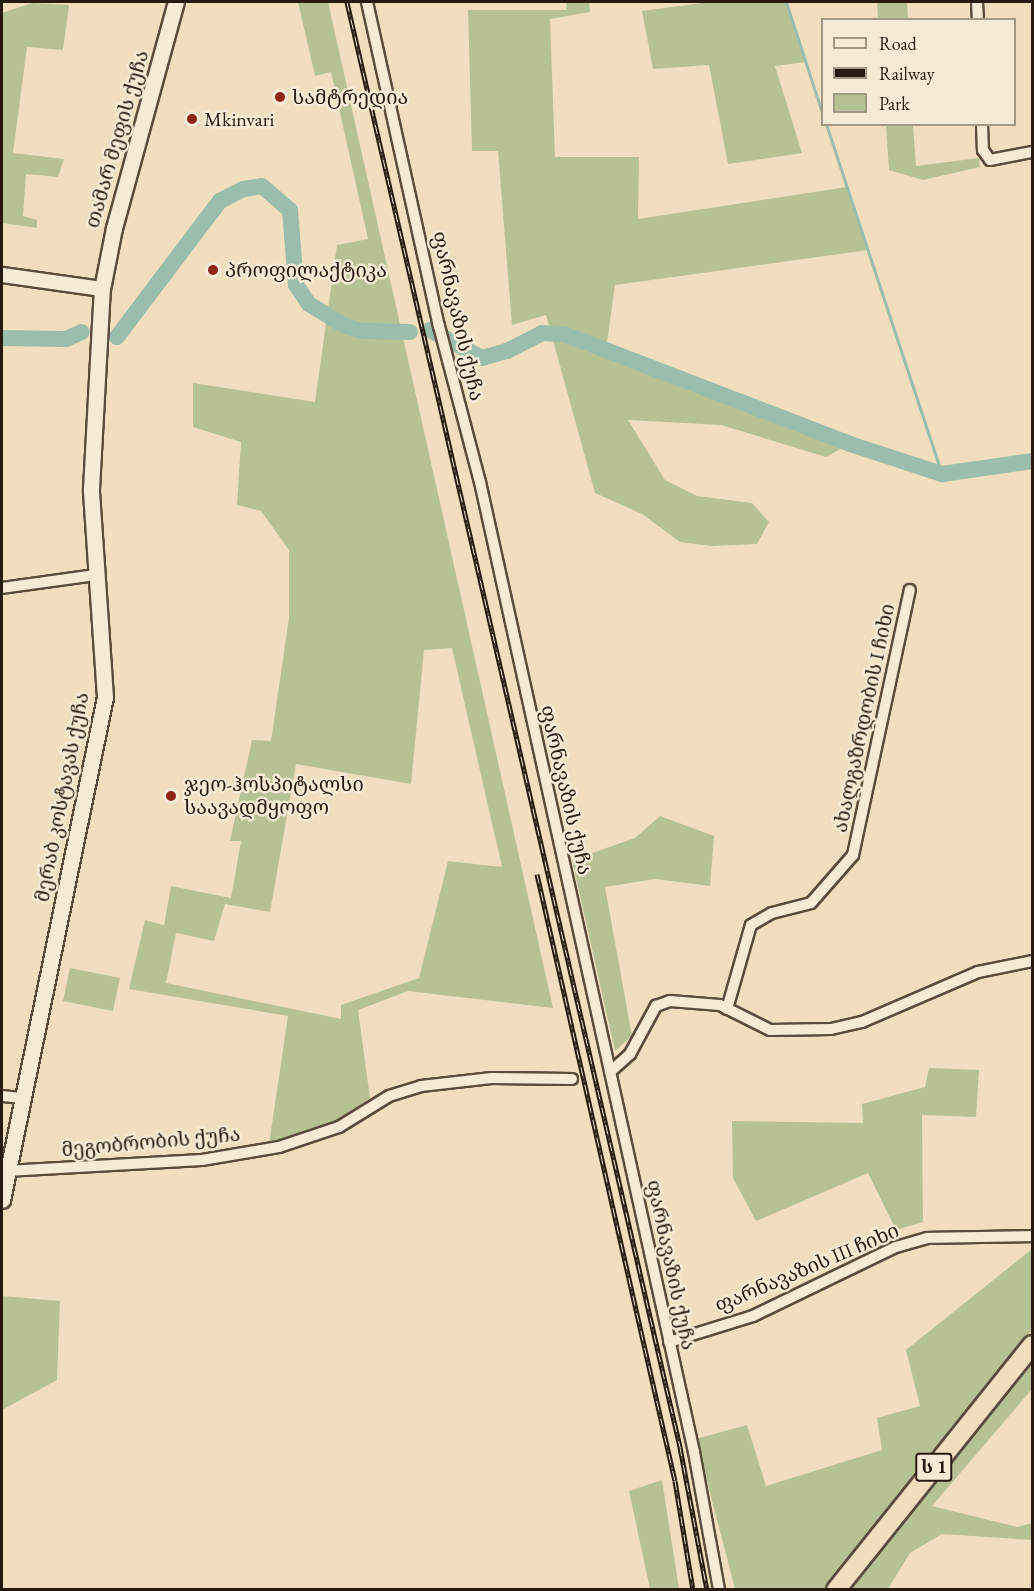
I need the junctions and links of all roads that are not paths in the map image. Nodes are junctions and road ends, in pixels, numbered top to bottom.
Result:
1 (176, 2) edge
2 (367, 2) edge
3 (977, 2) edge
4 (978, 18) edge
5 (982, 126) edge
6 (1032, 152) edge
7 (2, 275) edge
8 (102, 289) junction
9 (96, 575) junction
10 (2, 588) edge
11 (910, 590) dead end
12 (1032, 961) edge
13 (727, 1009) junction
14 (610, 1072) junction
15 (572, 1080) dead end
16 (2, 1096) edge
17 (22, 1098) junction
18 (6, 1171) junction
19 (2, 1200) edge
20 (1032, 1236) edge
21 (669, 1342) junction
22 (1032, 1345) edge
23 (719, 1590) edge
24 (836, 1590) edge

1 - 8 main road, თამარ მეფის ქუჩა
2 - 14 street, ფარნავაზის ქუჩა
3 - 4 street
5 - 6 street
7 - 8 street
8 - 9 main road, მერაბ კოსტავას ქუჩა
9 - 10 street
9 - 17 main road, მერაბ კოსტავას ქუჩა
11 - 13 street, ახალგაზრდობის I ჩიხი
12 - 13 street
13 - 14 street
14 - 21 street, ფარნავაზის ქუჩა
15 - 18 street, მეგობრობის ქუჩა
16 - 17 street
17 - 18 main road, მერაბ კოსტავას ქუჩა
18 - 19 main road, მერაბ კოსტავას ქუჩა
20 - 21 street, ფარნავაზის III ჩიხი
21 - 23 street, ფარნავაზის ქუჩა
22 - 24 highway, ს 1

